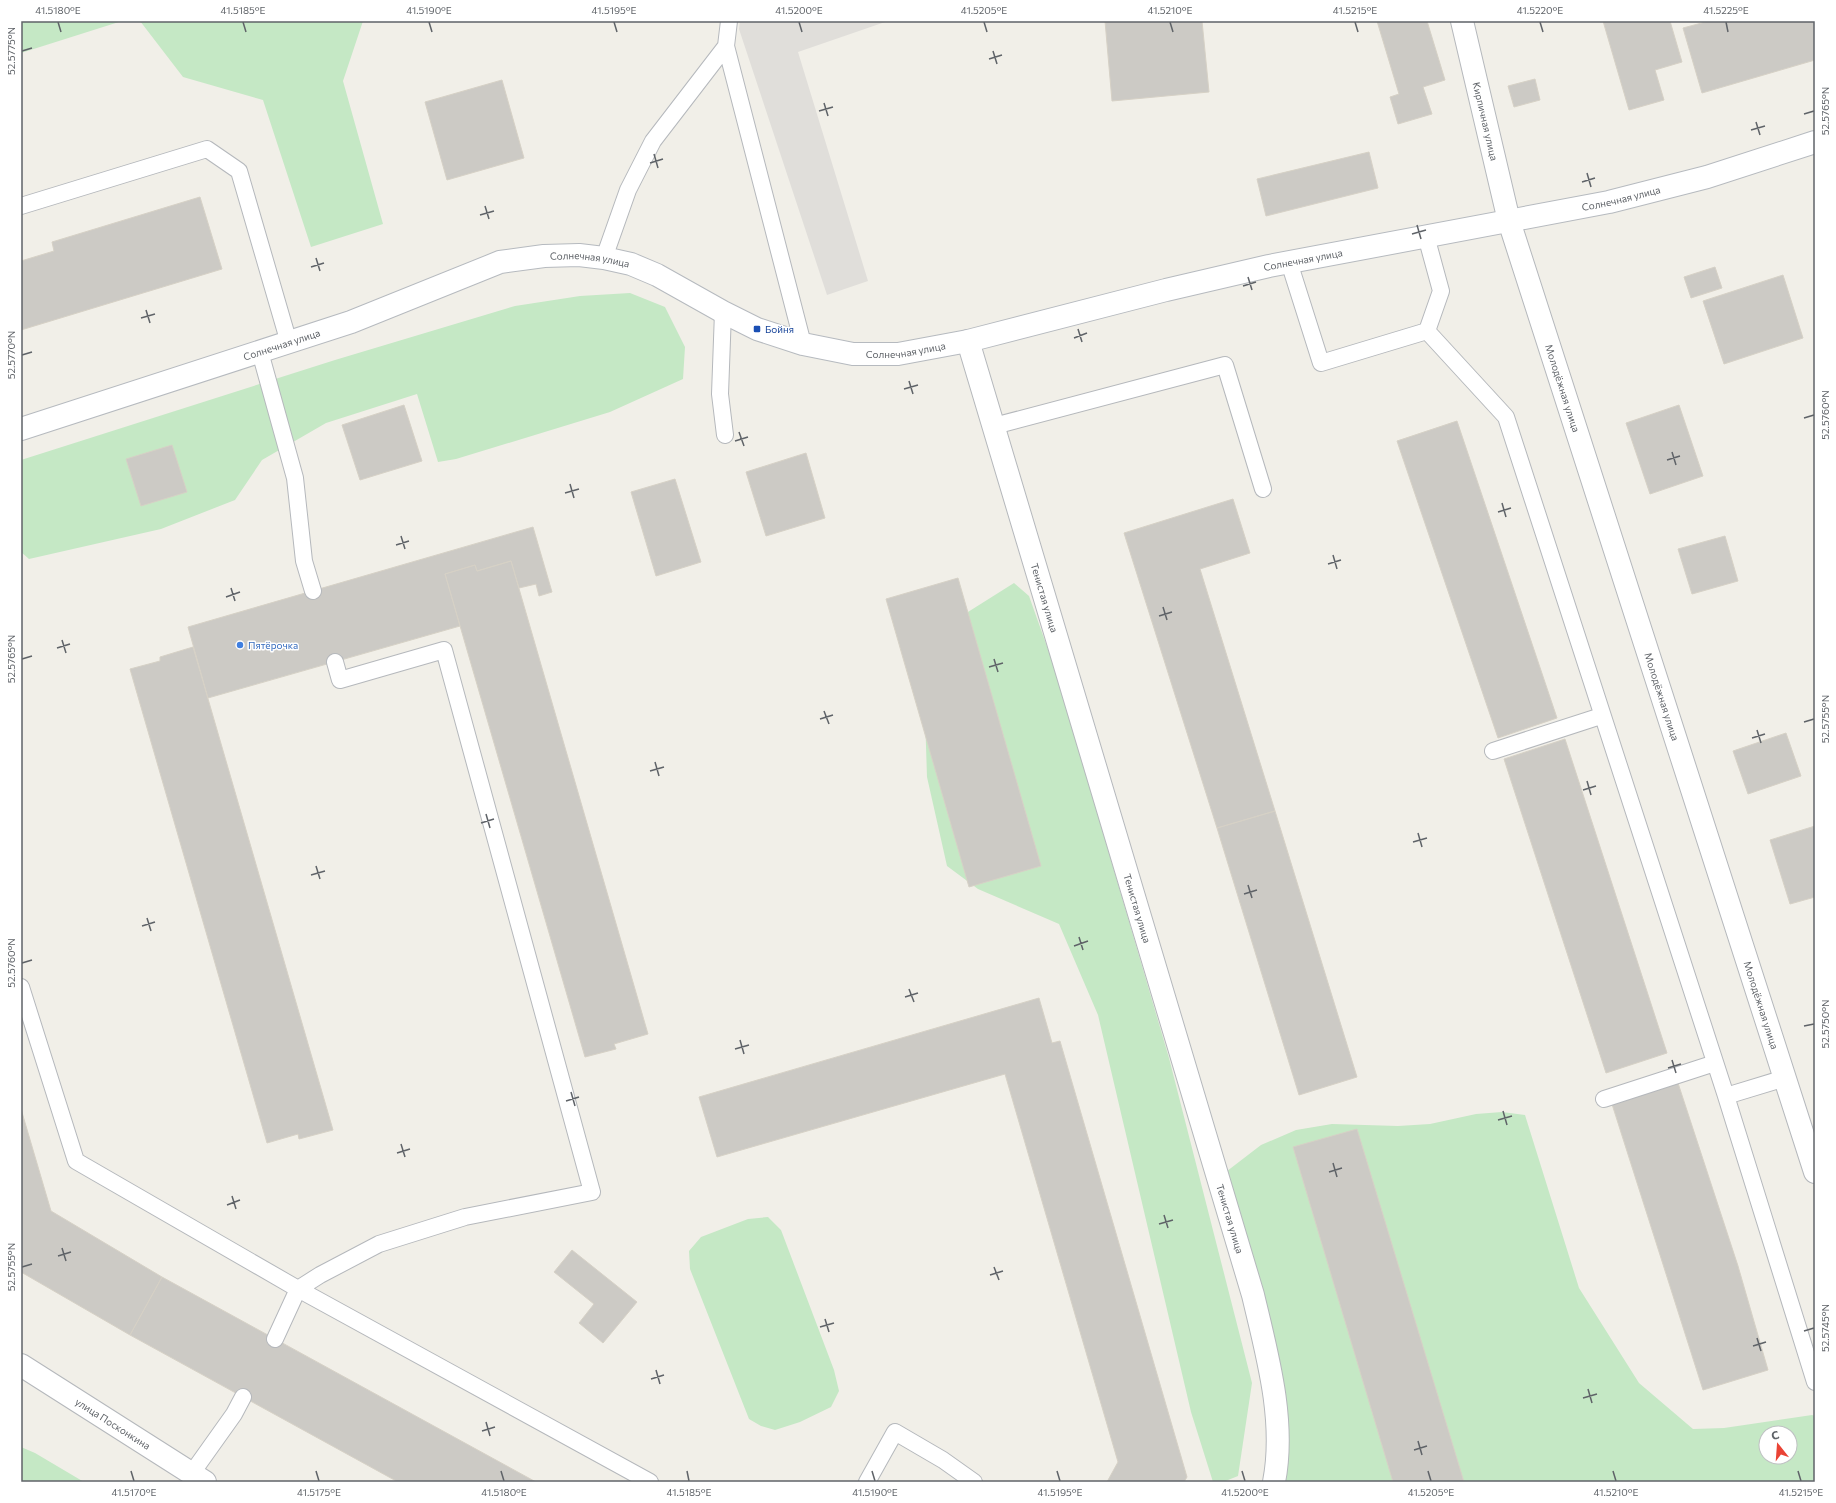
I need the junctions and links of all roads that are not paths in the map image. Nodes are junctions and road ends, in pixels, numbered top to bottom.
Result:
1 (729, 21) edge
2 (1462, 21) edge
3 (726, 46) junction
4 (1815, 142) edge
5 (21, 206) edge
6 (1509, 222) junction
7 (1426, 236) junction
8 (604, 258) junction
9 (1289, 262) junction
10 (723, 312) junction
11 (1427, 331) junction
12 (968, 341) junction
13 (289, 343) junction
14 (803, 344) junction
15 (260, 352) junction
16 (994, 426) junction
17 (21, 429) edge
18 (725, 435) dead end
19 (1263, 489) dead end
20 (313, 591) dead end
21 (335, 662) dead end
22 (1601, 716) junction
23 (1493, 751) dead end
24 (21, 987) edge
25 (1715, 1063) junction
26 (1785, 1078) junction
27 (1726, 1096) junction
28 (1604, 1099) dead end
29 (1815, 1172) edge
30 (298, 1289) junction
31 (275, 1339) dead end
32 (21, 1365) edge
33 (1815, 1382) edge
34 (243, 1397) dead end
35 (199, 1478) edge
36 (650, 1482) edge
37 (867, 1482) edge
38 (974, 1482) edge
39 (1274, 1482) edge

1 - 3 lane
2 - 6 street, Кирпичная улица
3 - 8 lane
3 - 14 lane
4 - 6 street, Солнечная улица
5 - 13 lane
6 - 7 street, Солнечная улица
6 - 26 street, Молодёжная улица
7 - 9 street, Солнечная улица
7 - 11 lane
8 - 10 street, Солнечная улица
8 - 13 street, Солнечная улица
9 - 11 lane
9 - 12 street, Солнечная улица
10 - 14 street, Солнечная улица
10 - 18 lane
11 - 22 lane
12 - 14 street, Солнечная улица
12 - 16 street, Тенистая улица
13 - 15 street, Солнечная улица
15 - 17 street, Солнечная улица
15 - 20 lane
16 - 19 lane
16 - 39 street, Тенистая улица
21 - 30 lane
22 - 23 lane
22 - 25 lane
24 - 30 lane
25 - 27 lane
25 - 28 lane
26 - 27 lane
26 - 29 street, Молодёжная улица
27 - 33 lane
30 - 31 lane
30 - 36 lane
32 - 35 street, улица Посконкина
34 - 35 lane
37 - 38 lane

